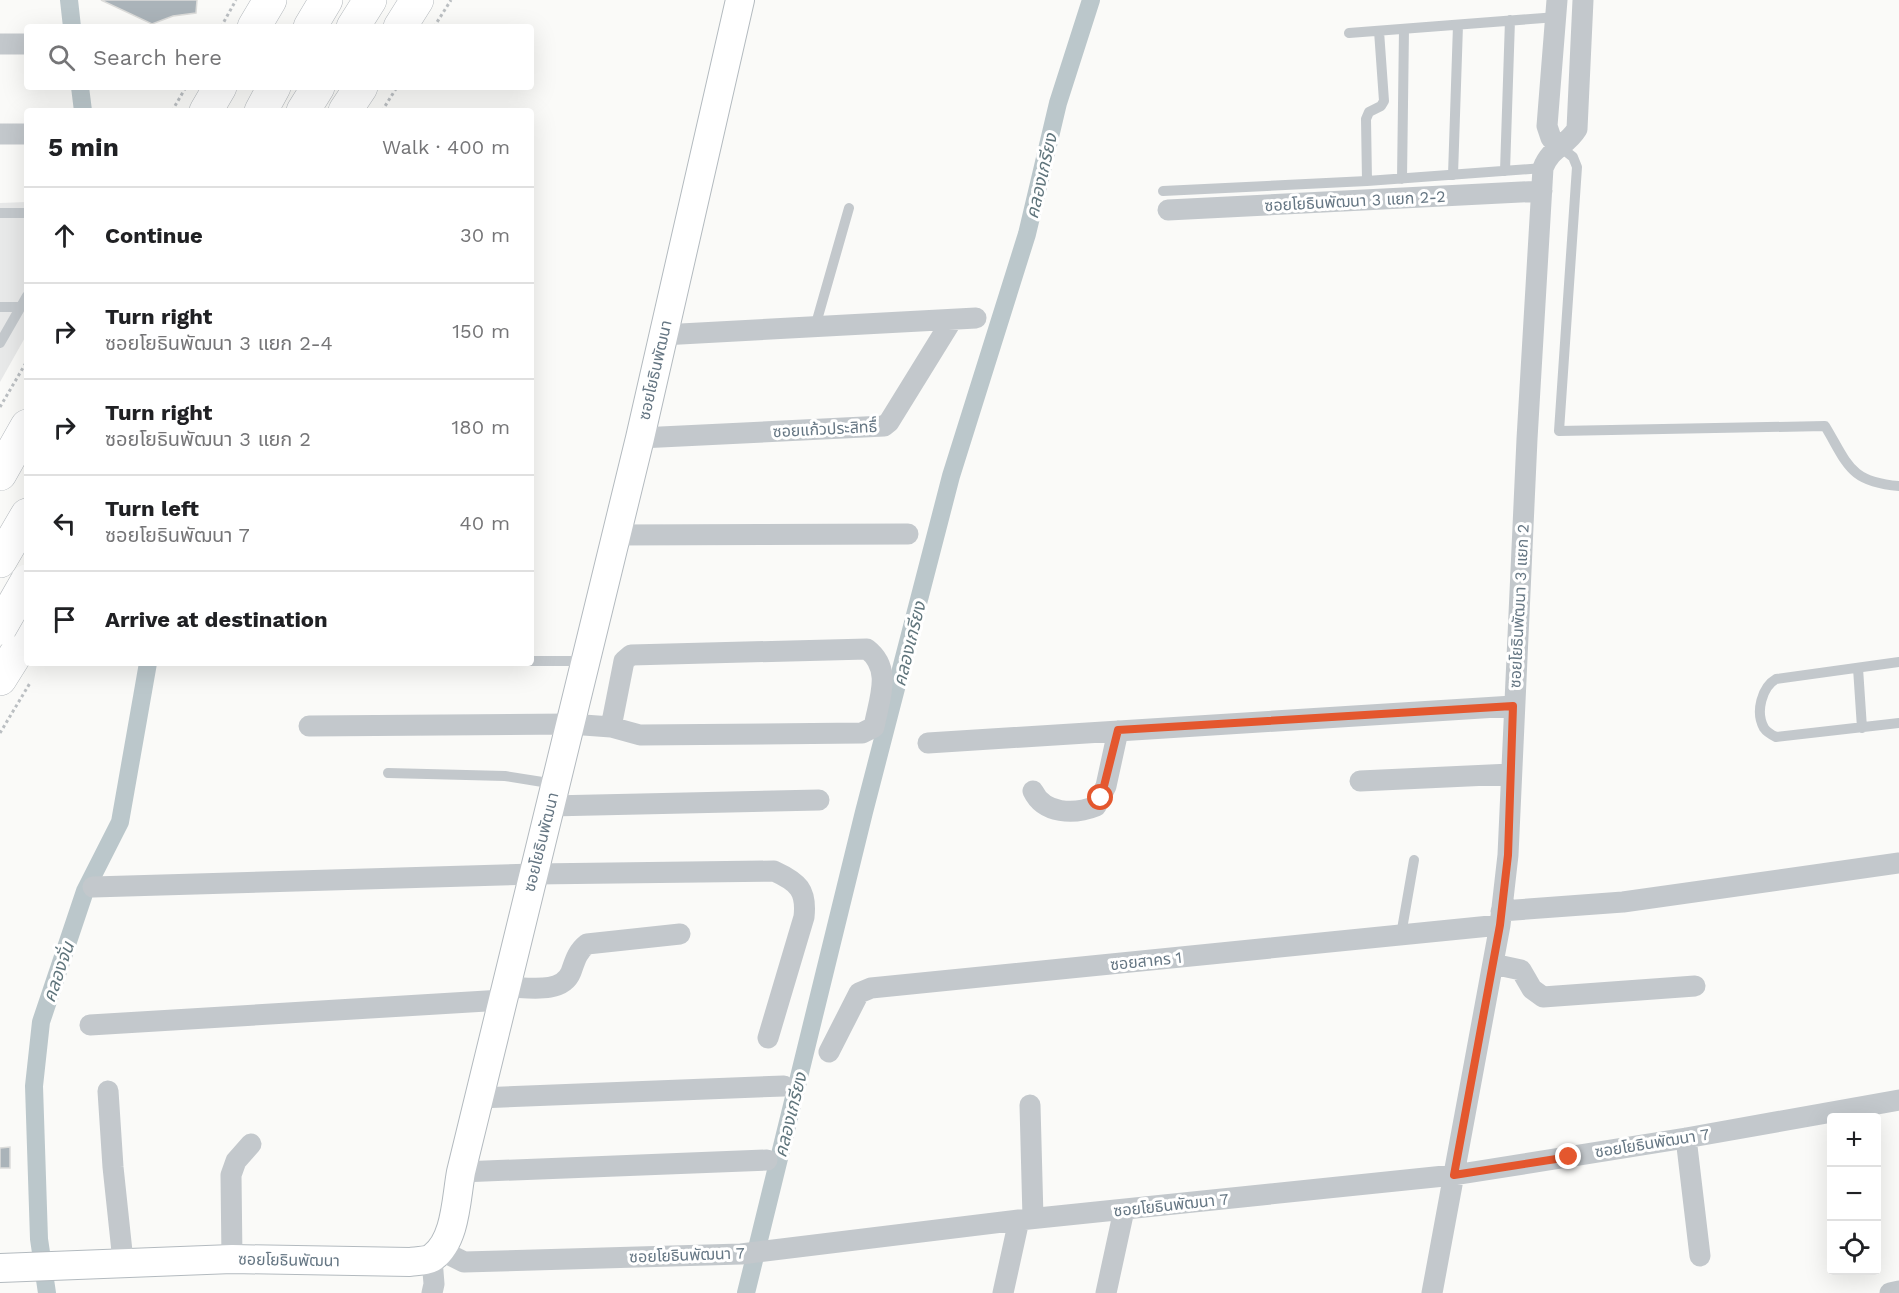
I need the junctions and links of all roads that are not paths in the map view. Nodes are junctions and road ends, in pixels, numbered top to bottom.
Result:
1 (270, 0) edge
2 (326, 0) edge
3 (370, 0) edge
4 (417, 0) edge
5 (740, 0) edge
6 (1583, 0) edge
7 (1557, 8) edge
8 (1510, 20) junction
9 (256, 24) edge
10 (312, 24) edge
11 (356, 24) edge
12 (402, 24) edge
13 (1458, 25) junction
14 (1404, 28) junction
15 (1379, 31) junction
16 (1348, 33) dead end
17 (0, 44) edge
18 (24, 44) edge
19 (272, 90) edge
20 (316, 90) edge
21 (359, 90) edge
22 (263, 108) edge
23 (305, 108) edge
24 (347, 108) edge
25 (0, 134) edge
26 (24, 134) edge
27 (1559, 146) junction
28 (1544, 168) junction
29 (1505, 171) junction
30 (1453, 175) junction
31 (1402, 178) junction
32 (1367, 181) junction
33 (1542, 191) junction
34 (1166, 200) joint
35 (849, 208) dead end
36 (0, 213) edge
37 (24, 213) edge
38 (24, 302) edge
39 (21, 307) junction
40 (0, 308) edge
41 (976, 318) dead end
42 (952, 320) junction
43 (814, 328) junction
44 (662, 335) junction
45 (0, 343) edge
46 (24, 431) edge
47 (640, 438) junction
48 (0, 474) edge
49 (1899, 486) edge
50 (24, 520) edge
51 (908, 534) dead end
52 (615, 535) junction
53 (0, 561) edge
54 (24, 586) edge
55 (24, 618) edge
56 (0, 620) edge
57 (0, 628) edge
58 (0, 638) edge
59 (24, 641) edge
60 (534, 661) edge
61 (585, 661) junction
62 (1899, 662) edge
63 (1858, 668) junction
64 (1, 677) edge
65 (1513, 706) junction
66 (1899, 723) edge
67 (570, 724) junction
68 (309, 726) dead end
69 (611, 727) junction
70 (1862, 728) junction
71 (1118, 730) junction
72 (928, 742) dead end
73 (388, 773) dead end
74 (1511, 774) junction
75 (1360, 781) dead end
76 (1033, 791) dead end
77 (553, 795) junction
78 (819, 800) dead end
79 (1414, 860) dead end
80 (1899, 863) edge
81 (534, 874) junction
82 (93, 887) dead end
83 (1501, 918) junction
84 (680, 934) dead end
85 (1401, 935) junction
86 (1493, 964) junction
87 (1695, 986) dead end
88 (504, 994) junction
89 (90, 1025) dead end
90 (768, 1038) dead end
91 (829, 1052) dead end
92 (784, 1086) dead end
93 (108, 1091) dead end
94 (479, 1098) junction
95 (1899, 1100) edge
96 (1030, 1105) dead end
97 (1686, 1138) junction
98 (251, 1143) dead end
99 (766, 1160) dead end
100 (461, 1173) junction
101 (1454, 1175) junction
102 (1124, 1210) junction
103 (1026, 1219) junction
104 (436, 1254) junction
105 (1700, 1256) dead end
106 (232, 1259) junction
107 (123, 1261) junction
108 (25, 1266) edge
109 (1899, 1291) edge
110 (432, 1293) edge
111 (1003, 1293) edge
112 (1106, 1293) edge
113 (1432, 1293) edge
114 (1890, 1293) edge

1 - 9 main road
2 - 10 main road
3 - 11 main road
4 - 12 main road
5 - 44 street, ซอยโยธินพัฒนา
6 - 27 street, ซอยโยธินพัฒนา 3 แยก 2
7 - 8 lane
7 - 27 street
8 - 13 lane
8 - 29 lane
13 - 14 lane
13 - 30 lane
14 - 15 lane
14 - 31 lane
15 - 16 lane
15 - 32 lane
17 - 18 street
19 - 22 main road
20 - 23 main road
21 - 24 main road
25 - 26 street
27 - 28 street, ซอยโยธินพัฒนา 3 แยก 2
27 - 49 lane
28 - 29 lane
28 - 33 street, ซอยโยธินพัฒนา 3 แยก 2
29 - 30 lane
30 - 31 lane
31 - 32 lane
32 - 34 lane
33 - 34 street, ซอยโยธินพัฒนา 3 แยก 2-2
33 - 65 street, ซอยโยธินพัฒนา 3 แยก 2
35 - 43 lane
36 - 37 lane
38 - 39 lane
39 - 40 lane
39 - 45 lane
41 - 42 street
42 - 43 street
42 - 47 street, ซอยแก้วประสิทธื์
43 - 44 street
44 - 47 street, ซอยโยธินพัฒนา
46 - 48 main road
47 - 52 street, ซอยโยธินพัฒนา
50 - 53 main road
51 - 52 street
52 - 61 street, ซอยโยธินพัฒนา
54 - 57 main road, bridge
55 - 56 main road
58 - 64 main road
59 - 64 main road
60 - 61 lane
61 - 67 street, ซอยโยธินพัฒนา
62 - 63 lane
63 - 70 lane
63 - 70 lane
65 - 71 street
65 - 74 street, ซอยโยธินพัฒนา 3 แยก 2
66 - 70 lane
67 - 68 street
67 - 69 street
67 - 77 street, ซอยโยธินพัฒนา
69 - 69 street
71 - 72 street
71 - 76 street
73 - 77 lane
74 - 75 street
74 - 83 street, ซอยโยธินพัฒนา 3 แยก 2
77 - 78 street
77 - 81 street, ซอยโยธินพัฒนา
79 - 85 lane
80 - 83 street, ซอยสาคร 1
81 - 82 street
81 - 88 street, ซอยโยธินพัฒนา
81 - 90 street
83 - 85 street, ซอยสาคร 1
83 - 86 street, ซอยโยธินพัฒนา 3 แยก 2
84 - 88 street
85 - 91 street, ซอยสาคร 1
86 - 87 street
86 - 101 street, ซอยโยธินพัฒนา 3 แยก 2
88 - 89 street
88 - 94 street, ซอยโยธินพัฒนา
92 - 94 street
93 - 107 street
94 - 100 street, ซอยโยธินพัฒนา
95 - 97 street, ซอยโยธินพัฒนา 7
96 - 103 street
97 - 101 street, ซอยโยธินพัฒนา 7
97 - 105 street
98 - 106 street
99 - 100 street
100 - 104 street, ซอยโยธินพัฒนา
101 - 102 street, ซอยโยธินพัฒนา 7
101 - 113 street, ซอยโยธินพัฒนา 3 แยก 2
102 - 103 street, ซอยโยธินพัฒนา 7
102 - 112 street
103 - 104 street, ซอยโยธินพัฒนา 7
103 - 111 street
104 - 106 street, ซอยโยธินพัฒนา
104 - 110 street
106 - 107 street, ซอยโยธินพัฒนา
107 - 108 street, ซอยโยธินพัฒนา
109 - 114 street

